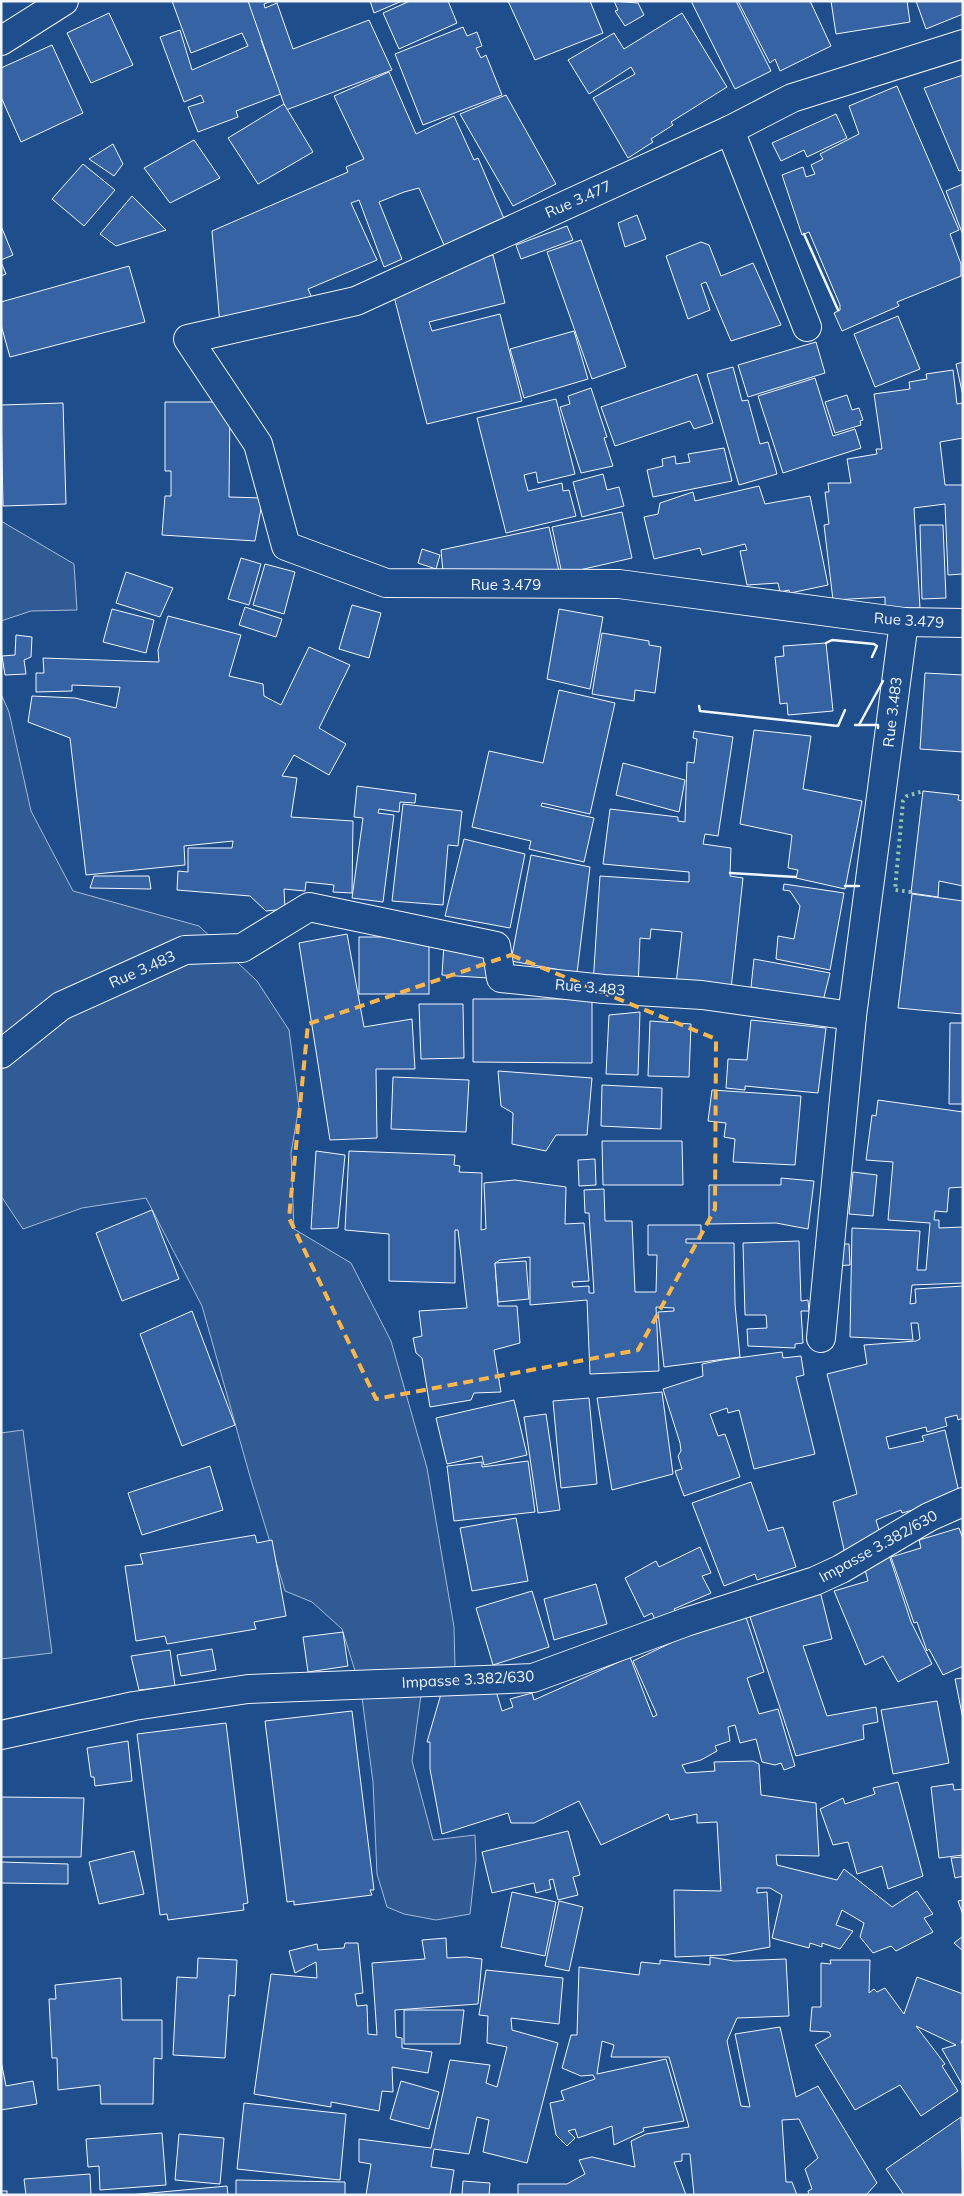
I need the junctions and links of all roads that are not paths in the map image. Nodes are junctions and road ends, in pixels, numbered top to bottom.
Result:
1 (64, 1) edge
2 (1, 41) edge
3 (963, 44) edge
4 (730, 130) junction
5 (807, 327) dead end
6 (188, 339) joint
7 (904, 622) junction
8 (963, 623) edge
9 (852, 1016) junction
10 (1, 1054) edge
11 (821, 1338) dead end
12 (963, 1502) edge
13 (1, 1735) edge

1 - 2 street
3 - 4 street, Rue 3.477
4 - 5 street
4 - 6 street, Rue 3.477
6 - 7 street, Rue 3.479
7 - 8 street, Rue 3.479
7 - 9 street, Rue 3.483
9 - 10 street, Rue 3.483
9 - 11 street
12 - 13 street, Impasse 3.382/630

